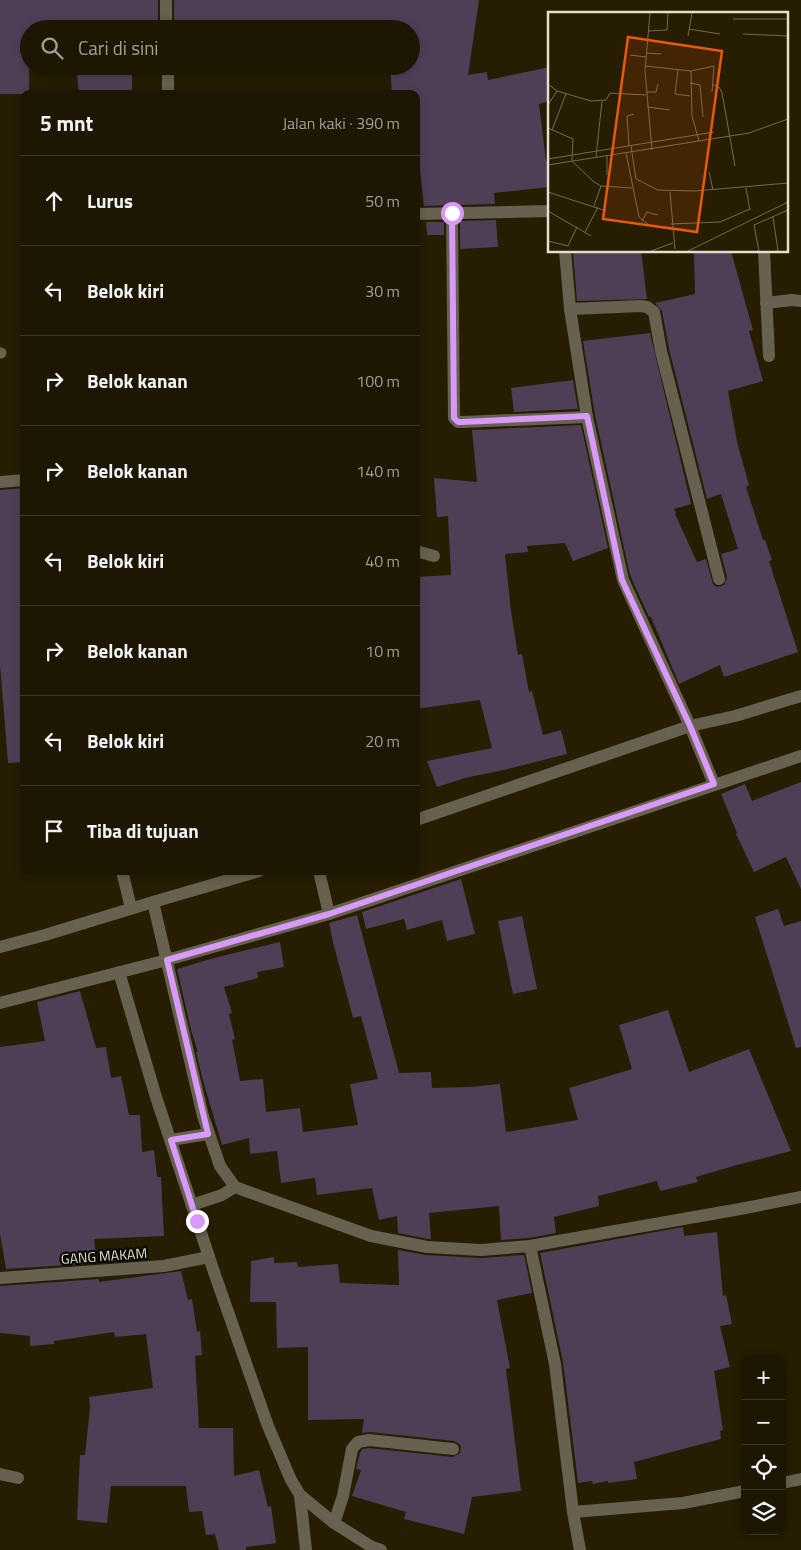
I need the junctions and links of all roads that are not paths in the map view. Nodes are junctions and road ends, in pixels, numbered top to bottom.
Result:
1 (166, 0) edge
2 (166, 20) edge
3 (168, 75) edge
4 (168, 90) edge
5 (548, 211) edge
6 (452, 213) junction
7 (420, 214) edge
8 (565, 252) edge
9 (764, 252) edge
10 (801, 302) edge
11 (766, 303) junction
12 (570, 309) junction
13 (769, 356) dead end
14 (587, 416) junction
15 (20, 480) edge
16 (0, 482) edge
17 (420, 552) edge
18 (434, 556) dead end
19 (719, 579) dead end
20 (801, 696) edge
21 (692, 729) junction
22 (801, 756) edge
23 (714, 784) junction
24 (420, 819) edge
25 (123, 875) edge
26 (246, 875) edge
27 (319, 875) edge
28 (154, 907) junction
29 (131, 908) junction
30 (328, 909) junction
31 (0, 947) edge
32 (167, 960) junction
33 (120, 972) junction
34 (0, 1004) edge
35 (205, 1134) junction
36 (176, 1140) junction
37 (235, 1187) junction
38 (801, 1197) edge
39 (195, 1203) junction
40 (530, 1246) junction
41 (209, 1257) junction
42 (0, 1278) edge
43 (453, 1450) dead end
44 (0, 1474) edge
45 (18, 1478) dead end
46 (801, 1480) edge
47 (786, 1482) edge
48 (741, 1492) edge
49 (300, 1495) junction
50 (335, 1518) junction
51 (574, 1518) junction
52 (579, 1546) edge
53 (306, 1550) edge
54 (381, 1550) edge

1 - 2 street
3 - 4 street
5 - 6 street
6 - 7 street
6 - 14 street
8 - 12 street
9 - 11 street
10 - 11 street
11 - 13 street
12 - 14 street
12 - 19 street
14 - 21 street
15 - 16 street
17 - 18 street
20 - 21 street
21 - 23 street
21 - 24 street
22 - 23 street
23 - 30 street
25 - 29 street
26 - 28 street
27 - 30 street
28 - 29 street
28 - 32 street
29 - 31 street
30 - 32 street
32 - 33 street
32 - 35 street
33 - 34 street
33 - 36 street
35 - 36 street
35 - 37 street
36 - 39 street
37 - 39 street
37 - 40 street
38 - 40 street
39 - 41 street
40 - 51 street
41 - 42 street, GANG MAKAM
41 - 49 street
43 - 50 street
44 - 45 street
46 - 47 street
48 - 51 street
49 - 50 street
49 - 53 street
50 - 54 street
51 - 52 street

